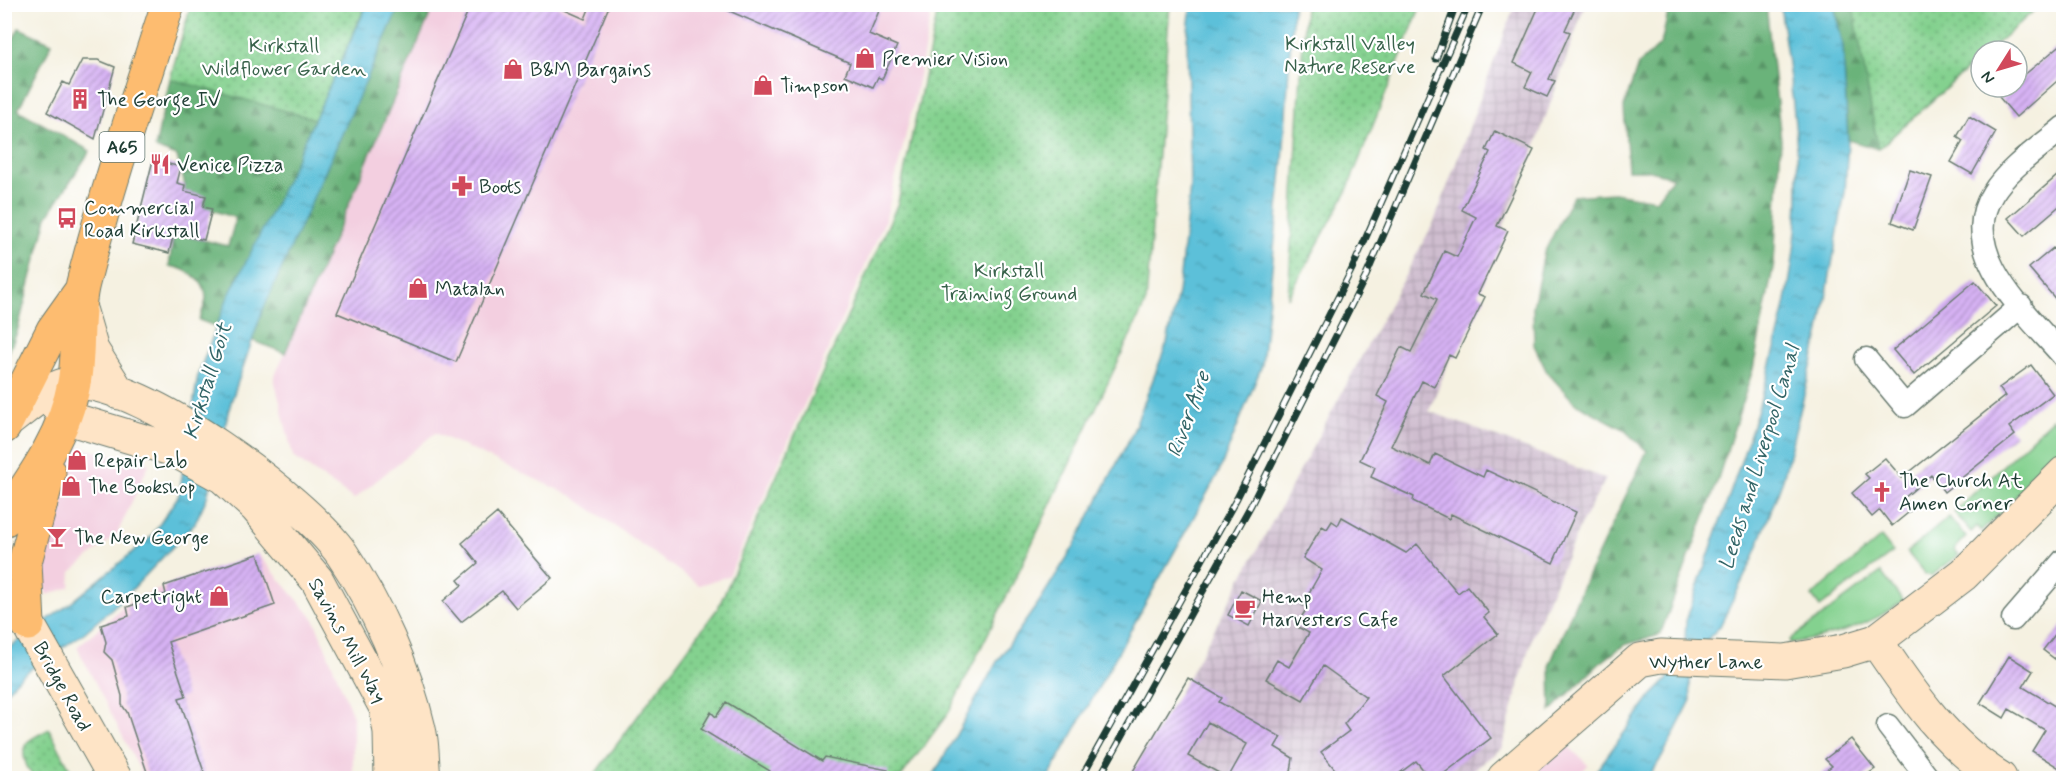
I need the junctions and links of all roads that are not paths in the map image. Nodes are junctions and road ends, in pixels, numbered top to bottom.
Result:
1 (168, 4) edge
2 (2064, 127) edge
3 (80, 302) junction
4 (2021, 306) junction
5 (53, 330) junction
6 (2064, 357) edge
7 (1866, 359) dead end
8 (119, 393) junction
9 (63, 413) junction
10 (6, 424) edge
11 (179, 437) junction
12 (2063, 474) edge
13 (4, 520) edge
14 (2064, 560) edge
15 (4, 597) edge
16 (16, 617) edge
17 (2013, 619) dead end
18 (1876, 641) junction
19 (1888, 726) dead end
20 (405, 731) junction
21 (115, 778) edge
22 (391, 778) edge
23 (424, 778) edge
24 (1503, 778) edge
25 (1928, 778) edge
26 (2000, 778) edge

1 - 3 main road, A65
2 - 4 street
3 - 5 main road, A65
3 - 8 street
3 - 9 main road, A65
4 - 6 street
4 - 7 street
5 - 9 street
5 - 10 main road, A65
8 - 9 street, Savins Mill Way
8 - 11 street, Savins Mill Way
9 - 10 street
9 - 11 street, Savins Mill Way
9 - 13 main road, A65
9 - 16 main road
11 - 20 street, Savins Mill Way
12 - 18 street
14 - 17 street
15 - 16 street, Bridge Road
16 - 21 street, Bridge Road
18 - 24 street, Wyther Lane
18 - 26 street
19 - 25 street
20 - 22 street, Savins Mill Way
20 - 23 street, Savins Mill Way

